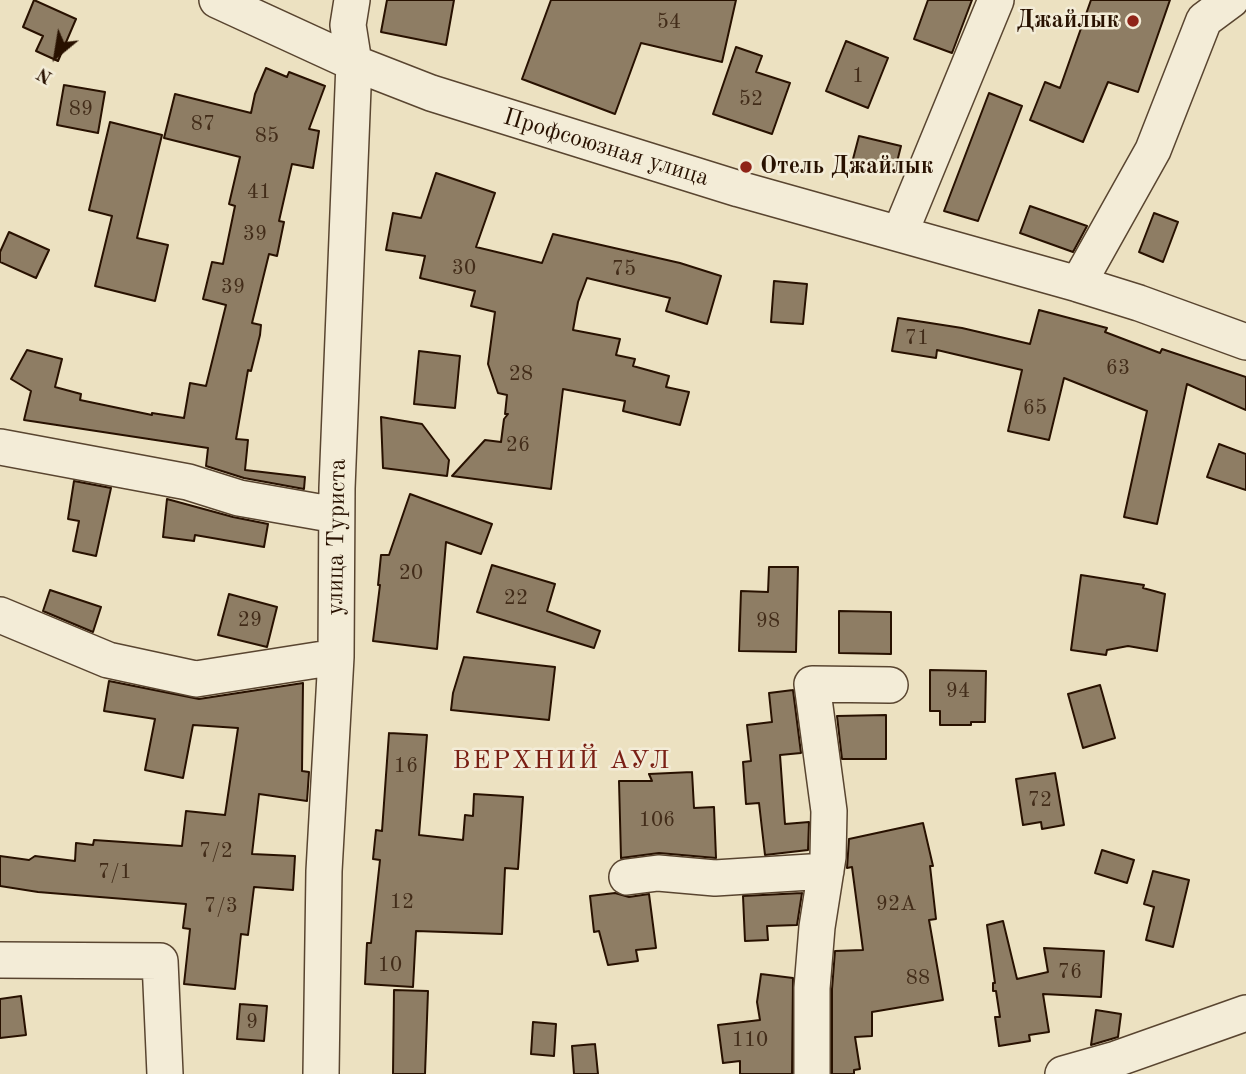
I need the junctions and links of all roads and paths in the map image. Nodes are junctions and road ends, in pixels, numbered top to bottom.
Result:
1 (217, 0) edge
2 (352, 0) edge
3 (996, 0) edge
4 (1231, 0) edge
5 (354, 63) junction
6 (900, 233) junction
7 (1078, 284) junction
8 (1246, 342) edge
9 (0, 447) edge
10 (336, 515) junction
11 (0, 615) edge
12 (336, 657) junction
13 (890, 685) dead end
14 (826, 870) junction
15 (627, 877) dead end
16 (0, 960) edge
17 (1246, 1013) edge
18 (165, 1074) edge
19 (321, 1074) edge
20 (812, 1074) edge
21 (1063, 1074) edge

1 - 5 street, Профсоюзная улица
2 - 5 street, улица Туриста
3 - 6 street
4 - 7 street
5 - 6 street, Профсоюзная улица
5 - 10 street, улица Туриста
6 - 7 street, Профсоюзная улица
7 - 8 street, Профсоюзная улица
9 - 10 street
10 - 12 street, улица Туриста
11 - 12 street
12 - 19 street, улица Туриста
13 - 14 street
14 - 15 street
14 - 20 street
16 - 18 street
17 - 21 street

